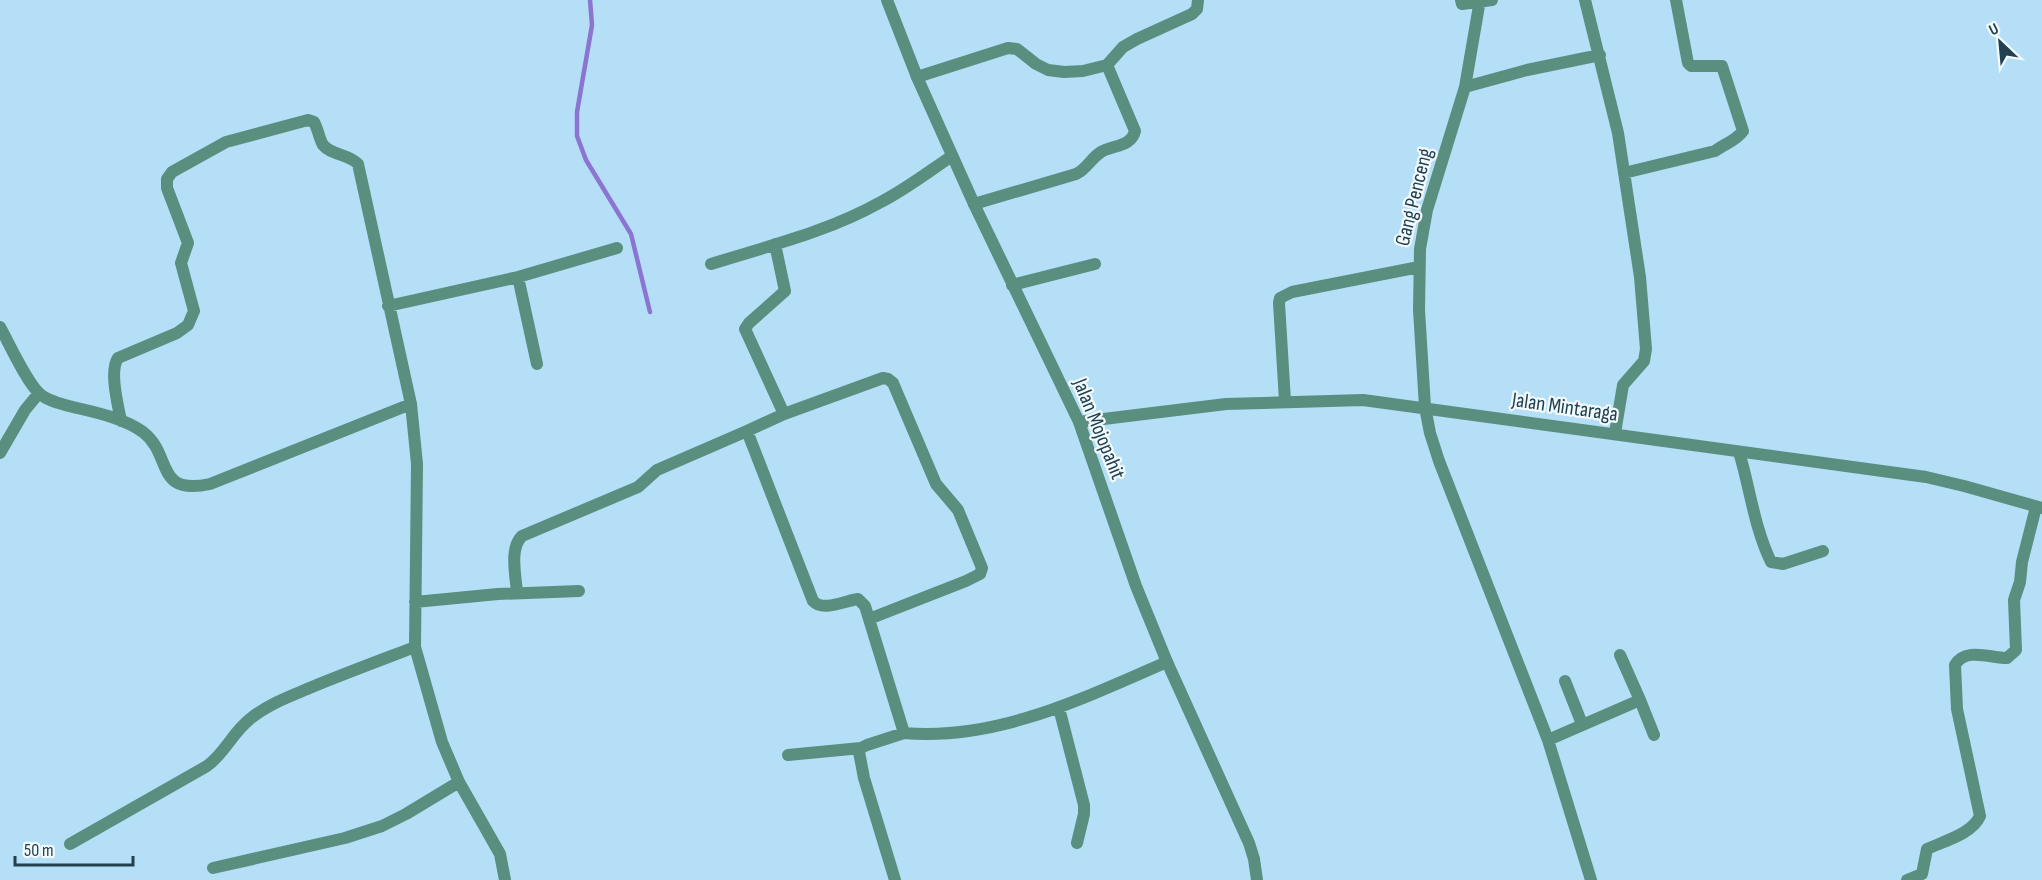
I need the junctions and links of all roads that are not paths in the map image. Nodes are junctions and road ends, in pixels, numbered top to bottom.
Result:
1 (887, 0) edge
2 (1198, 0) edge
3 (1461, 0) edge
4 (1479, 0) edge
5 (1492, 0) edge
6 (1585, 0) edge
7 (1676, 0) edge
8 (1600, 55) junction
9 (1107, 65) junction
10 (917, 77) junction
11 (1465, 87) junction
12 (952, 156) junction
13 (1624, 172) junction
14 (974, 204) junction
15 (775, 244) junction
16 (617, 248) dead end
17 (711, 264) dead end
18 (1095, 264) dead end
19 (1419, 267) junction
20 (518, 277) junction
21 (1012, 285) junction
22 (388, 306) junction
23 (0, 327) edge
24 (537, 364) dead end
25 (39, 393) junction
26 (1286, 400) junction
27 (411, 404) junction
28 (1425, 407) junction
29 (784, 414) junction
30 (121, 421) junction
31 (1079, 422) junction
32 (747, 431) junction
33 (1615, 433) junction
34 (1739, 452) junction
35 (0, 453) edge
36 (2039, 508) edge
37 (1823, 550) dead end
38 (579, 591) dead end
39 (517, 593) junction
40 (415, 602) junction
41 (869, 619) junction
42 (415, 647) junction
43 (1620, 655) dead end
44 (1167, 662) junction
45 (1565, 681) dead end
46 (1640, 700) junction
47 (1059, 708) junction
48 (1582, 724) junction
49 (904, 733) junction
50 (1654, 735) dead end
51 (1548, 740) junction
52 (861, 748) junction
53 (788, 755) dead end
54 (459, 782) junction
55 (1077, 843) dead end
56 (70, 844) dead end
57 (213, 868) dead end
58 (505, 880) edge
59 (895, 880) edge
60 (1257, 880) edge
61 (1592, 880) edge
62 (1907, 880) edge

1 - 10 street, Jalan Mojopahit
2 - 9 street
3 - 5 street
4 - 11 street, Gang Penceng
6 - 8 street
7 - 13 street
8 - 11 street
8 - 13 street
9 - 10 street
9 - 14 street
10 - 12 street, Jalan Mojopahit
11 - 19 street, Gang Penceng
12 - 14 street, Jalan Mojopahit
12 - 15 street
13 - 33 street
14 - 21 street, Jalan Mojopahit
15 - 17 street
15 - 29 street
16 - 20 street
18 - 21 street
19 - 26 street
19 - 28 street, Gang Penceng
20 - 22 street
20 - 24 street
21 - 31 street, Jalan Mojopahit
22 - 27 street
22 - 30 street
23 - 25 street
25 - 30 street
25 - 35 street
26 - 28 street, Jalan Mintaraga
26 - 31 street, Jalan Mintaraga
27 - 30 street
27 - 40 street
28 - 33 street, Jalan Mintaraga
28 - 51 street, Gang Penceng
29 - 32 street
29 - 41 street
31 - 44 street, Jalan Mojopahit
32 - 39 street
32 - 41 street
33 - 34 street, Jalan Mintaraga
34 - 36 street, Jalan Mintaraga
34 - 37 street
36 - 62 street
38 - 39 street
39 - 40 street
40 - 42 street
41 - 49 street
42 - 54 street
42 - 56 street
43 - 46 street
44 - 47 street
44 - 60 street, Jalan Mojopahit
45 - 48 street
46 - 48 street
46 - 50 street
47 - 49 street
47 - 55 street
48 - 51 street
49 - 52 street
51 - 61 street, Gang Penceng
52 - 53 street
52 - 59 street
54 - 57 street
54 - 58 street

